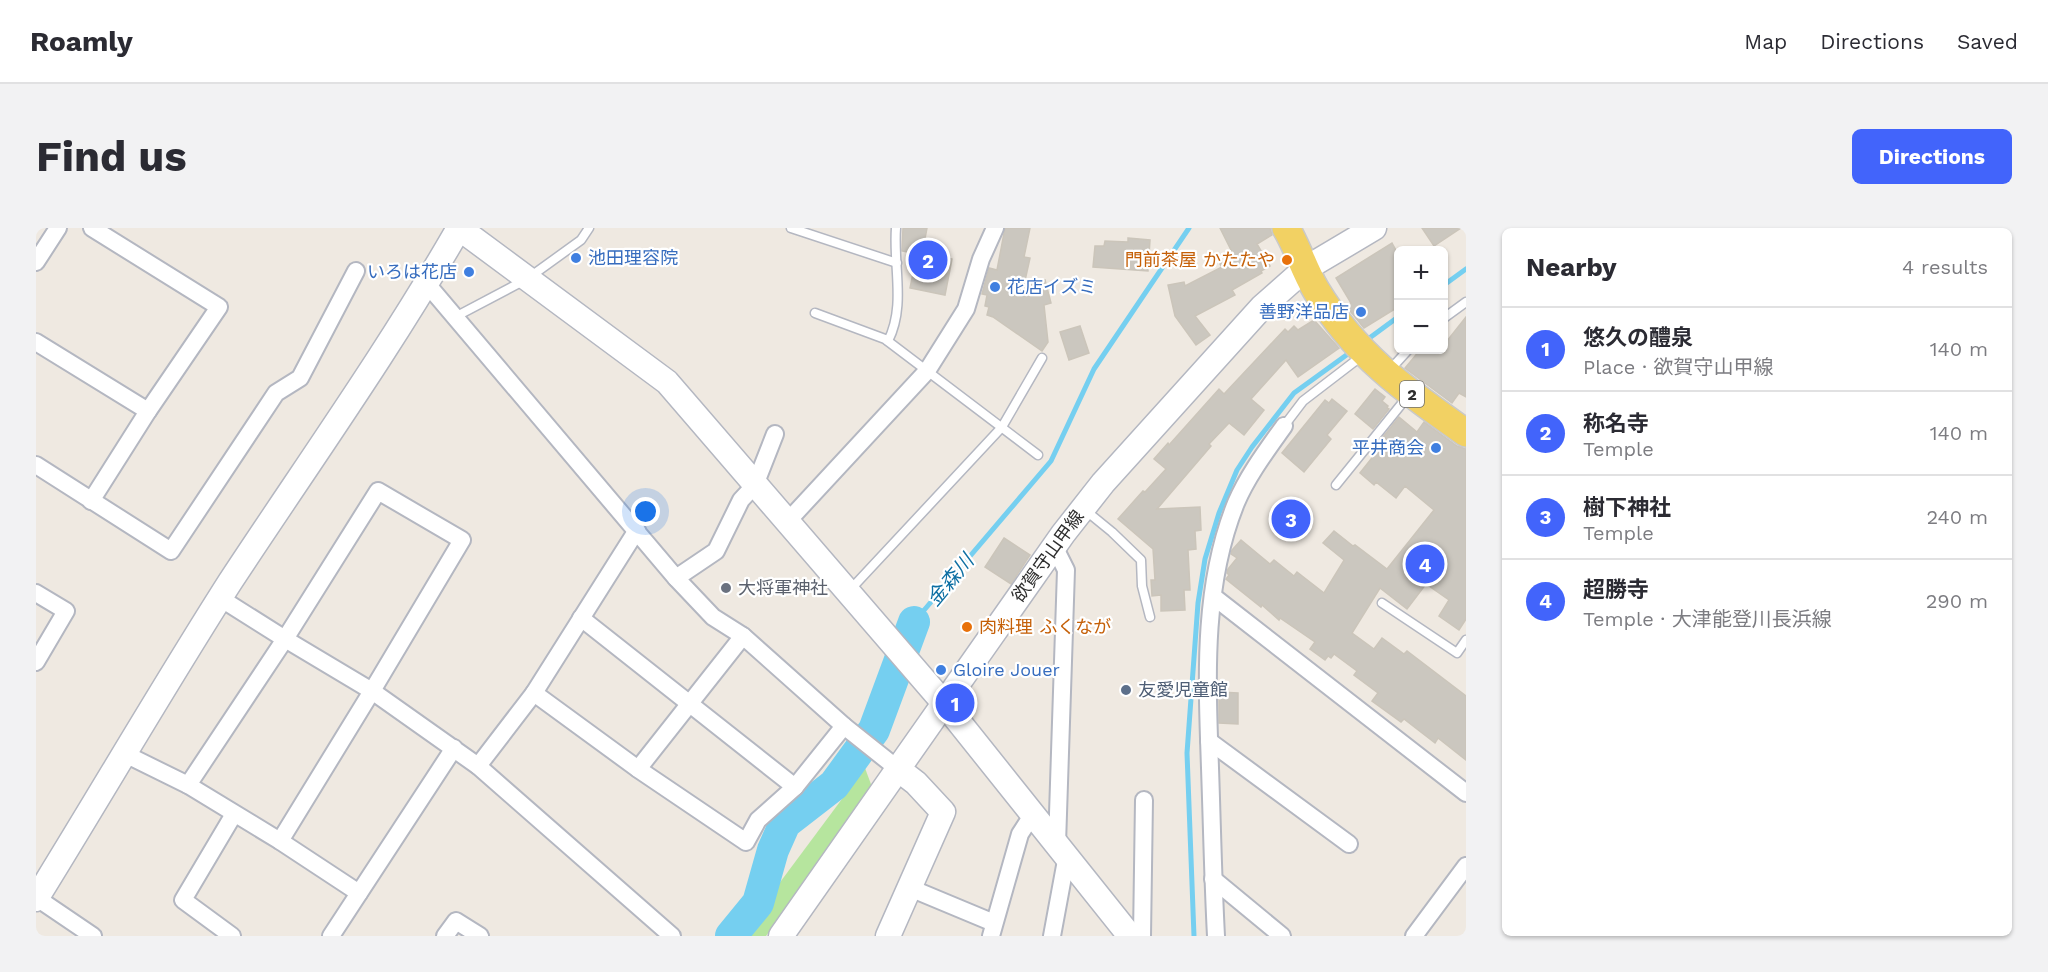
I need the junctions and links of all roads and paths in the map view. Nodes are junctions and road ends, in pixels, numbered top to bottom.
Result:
1 (58, 228) edge
2 (92, 228) edge
3 (459, 228) edge
4 (589, 228) edge
5 (791, 228) edge
6 (896, 228) edge
7 (995, 228) edge
8 (1286, 228) edge
9 (1374, 228) edge
10 (36, 262) edge
11 (897, 263) junction
12 (1305, 269) junction
13 (357, 271) dead end
14 (527, 279) junction
15 (427, 284) junction
16 (1466, 302) edge
17 (815, 313) dead end
18 (1448, 315) edge
19 (455, 317) junction
20 (888, 341) junction
21 (36, 342) edge
22 (1359, 349) junction
23 (1404, 354) edge
24 (1042, 358) dead end
25 (927, 371) junction
26 (1386, 375) junction
27 (1410, 393) junction
28 (148, 411) junction
29 (1284, 426) joint
30 (1002, 427) junction
31 (1466, 433) edge
32 (775, 434) dead end
33 (1038, 455) dead end
34 (36, 465) edge
35 (755, 485) junction
36 (1336, 485) dead end
37 (91, 501) junction
38 (1083, 508) junction
39 (787, 522) junction
40 (637, 530) junction
41 (1054, 546) junction
42 (676, 578) junction
43 (36, 593) edge
44 (1214, 597) junction
45 (220, 598) junction
46 (853, 598) junction
47 (1382, 603) dead end
48 (1150, 617) dead end
49 (581, 618) junction
50 (743, 636) junction
51 (285, 639) junction
52 (1466, 640) edge
53 (36, 662) edge
54 (372, 691) junction
55 (534, 693) junction
56 (944, 703) junction
57 (690, 704) junction
58 (844, 726) junction
59 (1209, 741) junction
60 (454, 748) junction
61 (123, 753) junction
62 (478, 766) junction
63 (638, 769) junction
64 (898, 769) junction
65 (188, 785) junction
66 (795, 787) junction
67 (1466, 793) edge
68 (1144, 800) dead end
69 (234, 814) junction
70 (1033, 814) junction
71 (280, 841) junction
72 (1349, 844) dead end
73 (1062, 849) junction
74 (1466, 866) edge
75 (1213, 879) junction
76 (909, 888) junction
77 (359, 893) junction
78 (36, 898) edge
79 (992, 929) edge
80 (93, 936) edge
81 (232, 936) edge
82 (331, 936) edge
83 (445, 936) edge
84 (480, 936) edge
85 (672, 936) edge
86 (780, 936) edge
87 (888, 936) edge
88 (1052, 936) edge
89 (1130, 936) edge
90 (1142, 936) edge
91 (1216, 936) edge
92 (1282, 936) edge
93 (1414, 936) edge

1 - 10 street
2 - 28 street
3 - 14 street
3 - 15 street
4 - 14 lane
5 - 11 lane
6 - 11 lane
7 - 25 street
8 - 12 main road, 2
9 - 12 street, 欲賀守山甲線
11 - 20 lane
12 - 22 main road, 2
12 - 38 street, 欲賀守山甲線
13 - 37 street
14 - 19 lane
14 - 35 street
15 - 19 street
15 - 45 street
16 - 18 lane
17 - 20 lane
19 - 40 street
20 - 25 lane
21 - 28 street
22 - 26 main road, 2
22 - 29 lane
23 - 26 lane
24 - 30 lane
25 - 30 lane
25 - 39 street
26 - 27 main road, 2
27 - 31 main road, 2
27 - 36 lane
28 - 37 street
29 - 44 street
30 - 33 lane
30 - 46 lane
32 - 35 street
34 - 37 street
35 - 39 street
35 - 42 street
38 - 41 street, 欲賀守山甲線
38 - 48 lane
39 - 46 street
40 - 42 street
40 - 49 street
41 - 56 street, 欲賀守山甲線
41 - 73 street
42 - 50 street
43 - 53 street
44 - 59 street
44 - 67 street
45 - 51 street
45 - 61 street
46 - 56 street
47 - 52 lane
49 - 55 street
49 - 57 street
50 - 57 street
50 - 58 street
51 - 54 street
51 - 54 street
51 - 65 street
54 - 60 street
54 - 71 street
55 - 62 street
55 - 63 street
56 - 64 street, 欲賀守山甲線
56 - 70 street
57 - 63 street
57 - 66 street
58 - 64 street
58 - 66 street
59 - 72 street
59 - 75 street
60 - 62 street
60 - 77 street
61 - 65 street
61 - 78 street
62 - 85 street
63 - 66 street
64 - 76 street
64 - 86 street, 欲賀守山甲線
65 - 69 street
68 - 90 street
69 - 71 street
69 - 81 street
70 - 73 street
70 - 79 street
71 - 77 street
73 - 88 street
73 - 89 street
74 - 93 street
75 - 91 street
75 - 92 street
76 - 79 street
76 - 87 street
77 - 82 street
78 - 80 street
83 - 84 street

